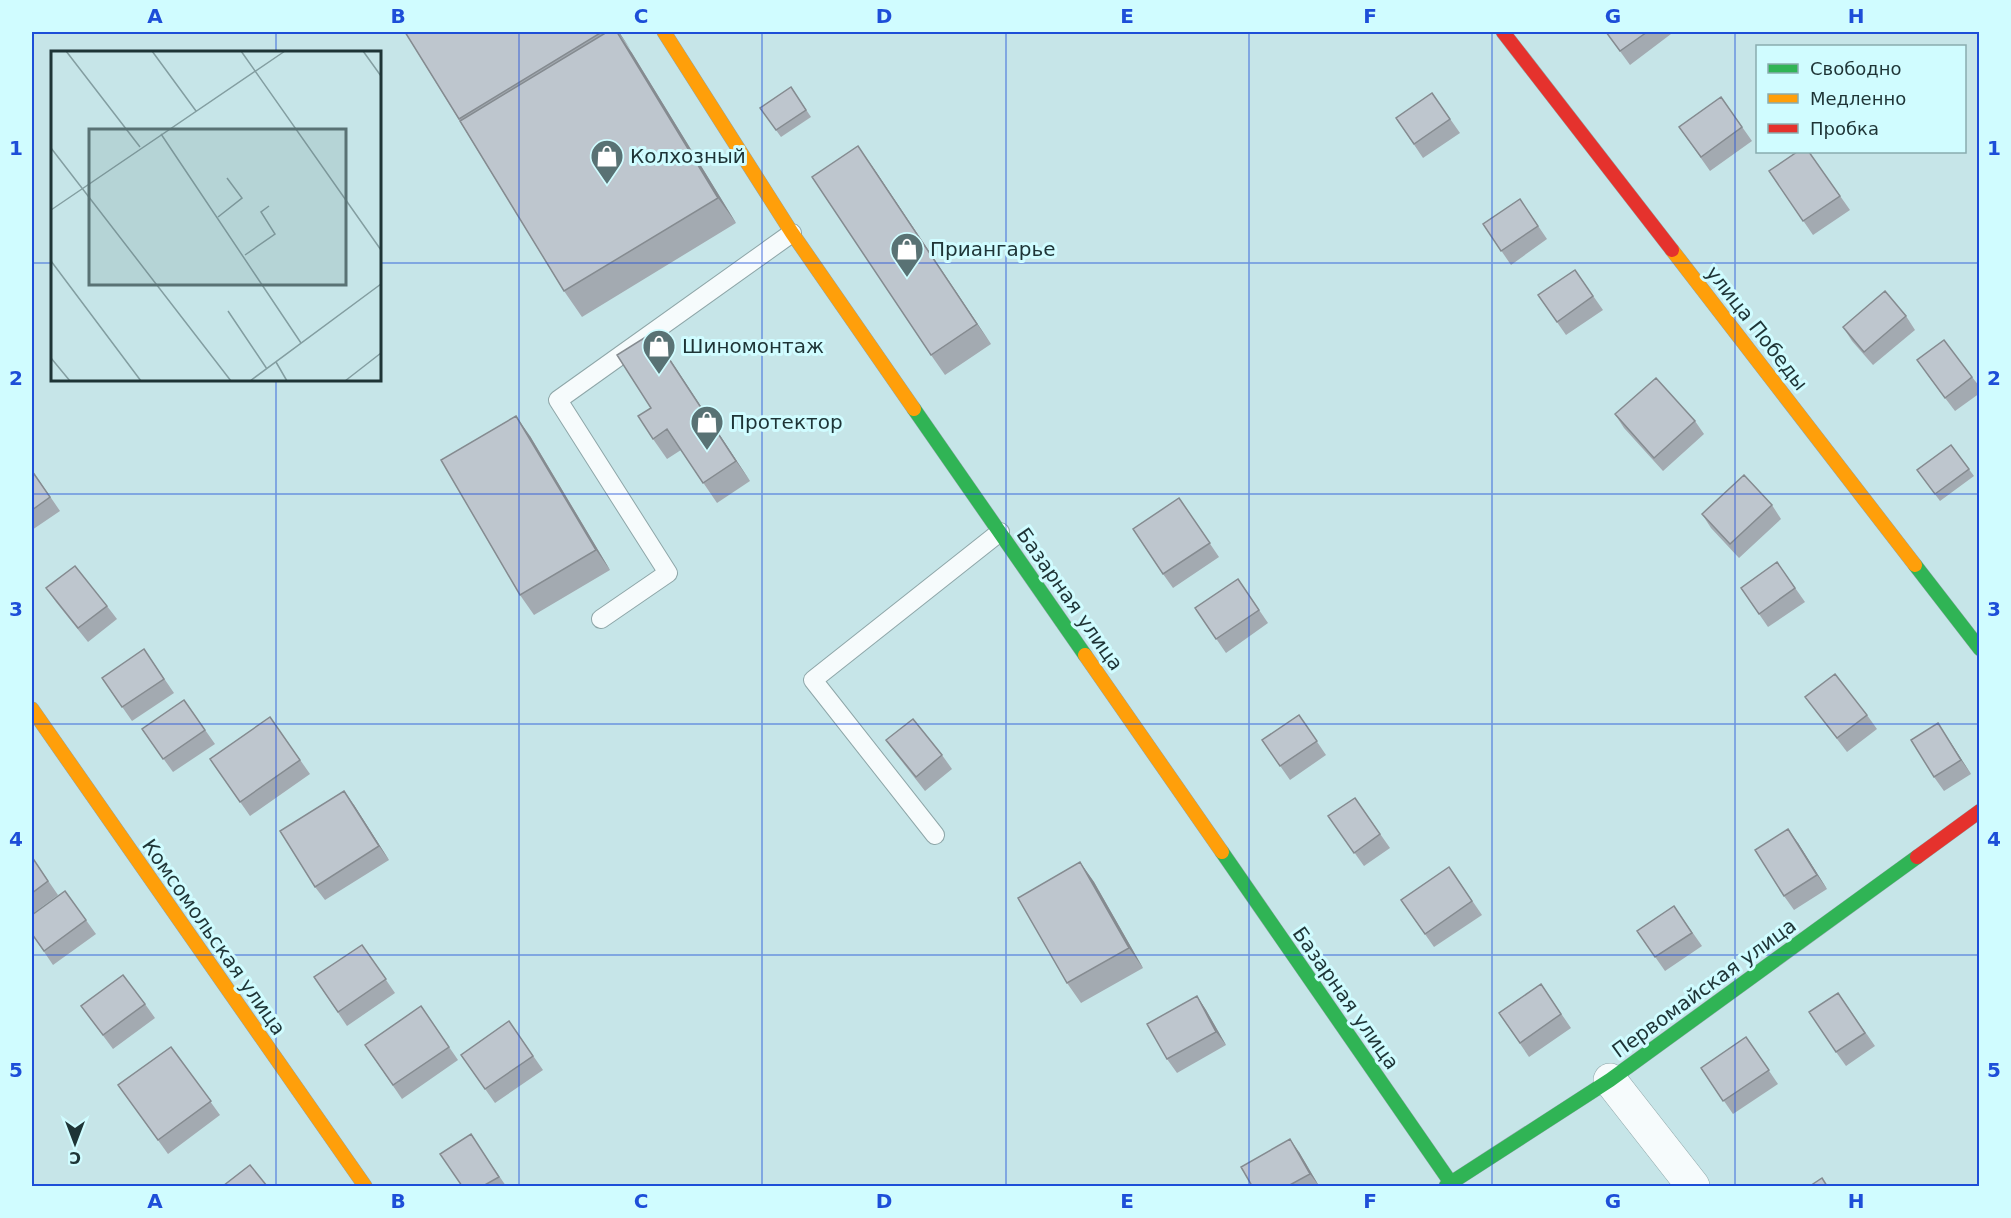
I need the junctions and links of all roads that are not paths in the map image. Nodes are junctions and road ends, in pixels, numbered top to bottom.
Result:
1 (664, 32) edge
2 (1503, 32) edge
3 (792, 233) junction
4 (1000, 532) junction
5 (601, 619) dead end
6 (1980, 649) edge
7 (32, 709) edge
8 (1980, 811) edge
9 (935, 835) dead end
10 (1610, 1080) junction
11 (1448, 1185) edge
12 (365, 1186) edge
13 (1693, 1186) edge

1 - 3 street, Базарная улица
2 - 6 street, улица Победы
3 - 4 street, Базарная улица
3 - 5 lane
4 - 9 lane
4 - 11 street, Базарная улица
7 - 12 street, Комсомольская улица
8 - 10 street, Первомайская улица
10 - 11 street, Первомайская улица
10 - 13 street

